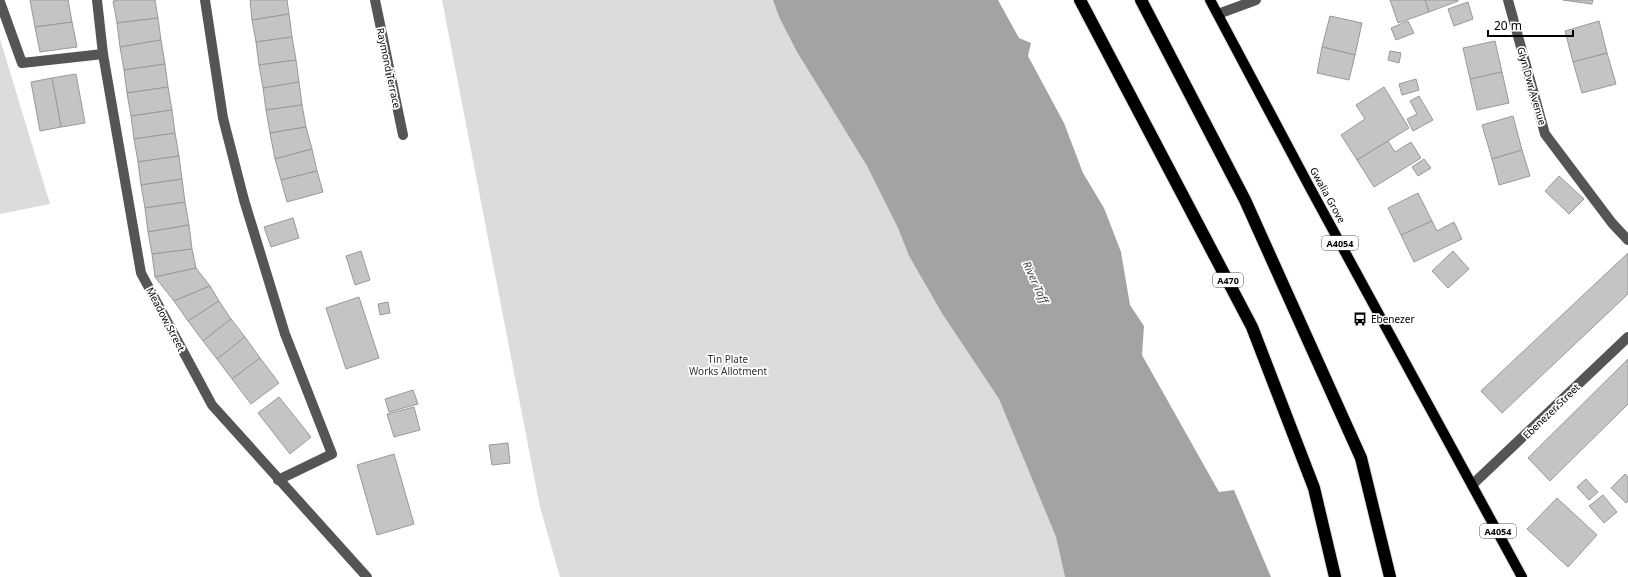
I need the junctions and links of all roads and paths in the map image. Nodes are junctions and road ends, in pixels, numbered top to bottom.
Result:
1 (97, 0) edge
2 (205, 0) edge
3 (375, 0) edge
4 (1080, 0) edge
5 (1141, 0) edge
6 (1210, 0) edge
7 (1256, 0) edge
8 (1508, 0) edge
9 (0, 2) edge
10 (1218, 14) junction
11 (103, 54) junction
12 (403, 135) dead end
13 (1628, 240) edge
14 (1628, 337) edge
15 (278, 480) junction
16 (1473, 484) junction
17 (367, 577) edge
18 (1335, 577) edge
19 (1390, 577) edge
20 (1522, 577) edge

1 - 11 street, Meadow Street
2 - 15 street
3 - 12 street, Raymond Terrace
4 - 18 highway, A470
5 - 19 highway
6 - 10 main road, Gwalia Grove / A4054
7 - 10 street
8 - 13 street, Glyn Dwr Avenue
9 - 11 street
10 - 16 main road, Gwalia Grove / A4054
11 - 15 street, Meadow Street
14 - 16 street, Ebenezer Street
15 - 17 street, Meadow Street
16 - 20 main road, A4054

